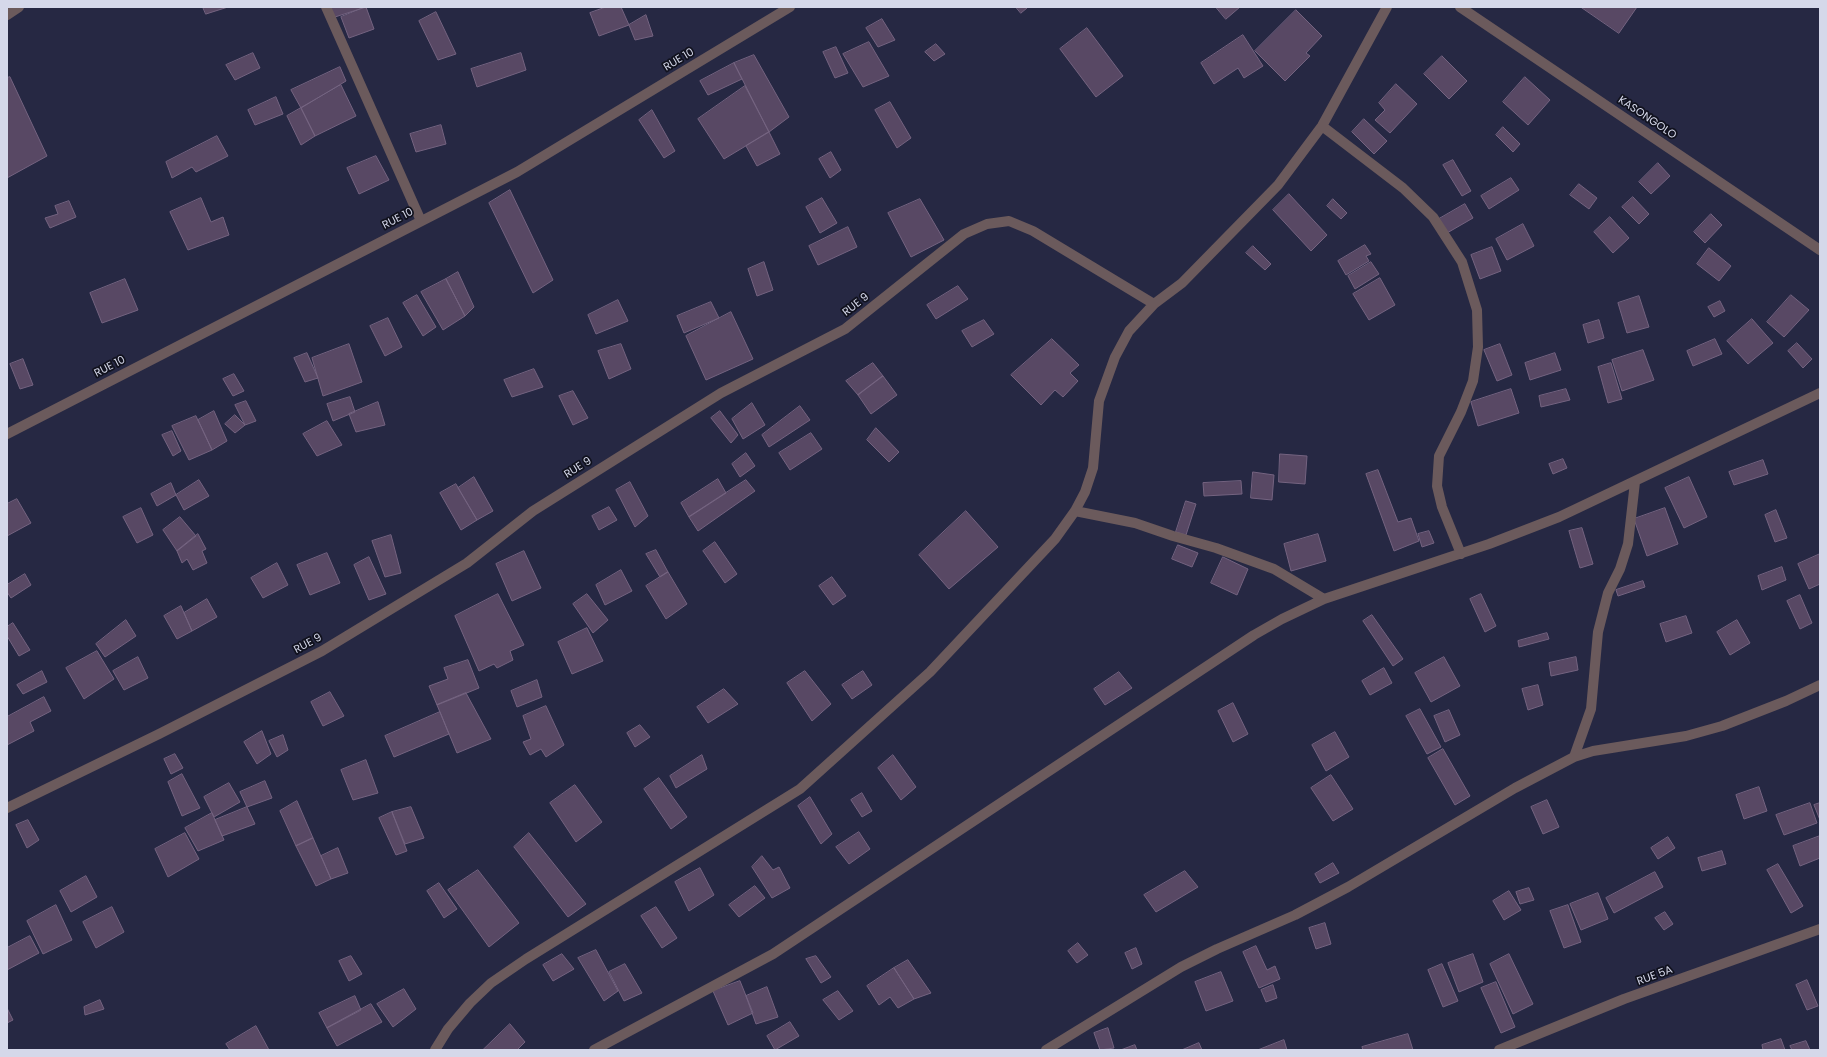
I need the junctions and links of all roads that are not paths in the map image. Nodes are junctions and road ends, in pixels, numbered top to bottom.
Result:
1 (19, 7) edge
2 (326, 7) edge
3 (790, 7) edge
4 (1387, 7) edge
5 (1460, 7) edge
6 (7, 15) edge
7 (1322, 126) junction
8 (421, 221) junction
9 (1820, 250) edge
10 (1154, 304) junction
11 (1820, 394) edge
12 (7, 434) edge
13 (1634, 482) junction
14 (1075, 511) junction
15 (1460, 554) junction
16 (1324, 599) junction
17 (1820, 684) edge
18 (1574, 757) junction
19 (7, 808) edge
20 (1820, 930) edge
21 (435, 1050) edge
22 (594, 1050) edge
23 (1046, 1050) edge
24 (1499, 1050) edge

1 - 6 street
2 - 8 street
3 - 8 street, RUE 10
4 - 7 street
5 - 9 street, KASONGOLO
7 - 10 street
7 - 15 street
8 - 12 street, RUE 10
10 - 14 street
10 - 19 street, RUE 9
11 - 13 street
13 - 15 street
13 - 18 street
14 - 16 street
14 - 21 street
15 - 16 street
16 - 22 street
17 - 18 street
18 - 23 street
20 - 24 street, RUE 5A

